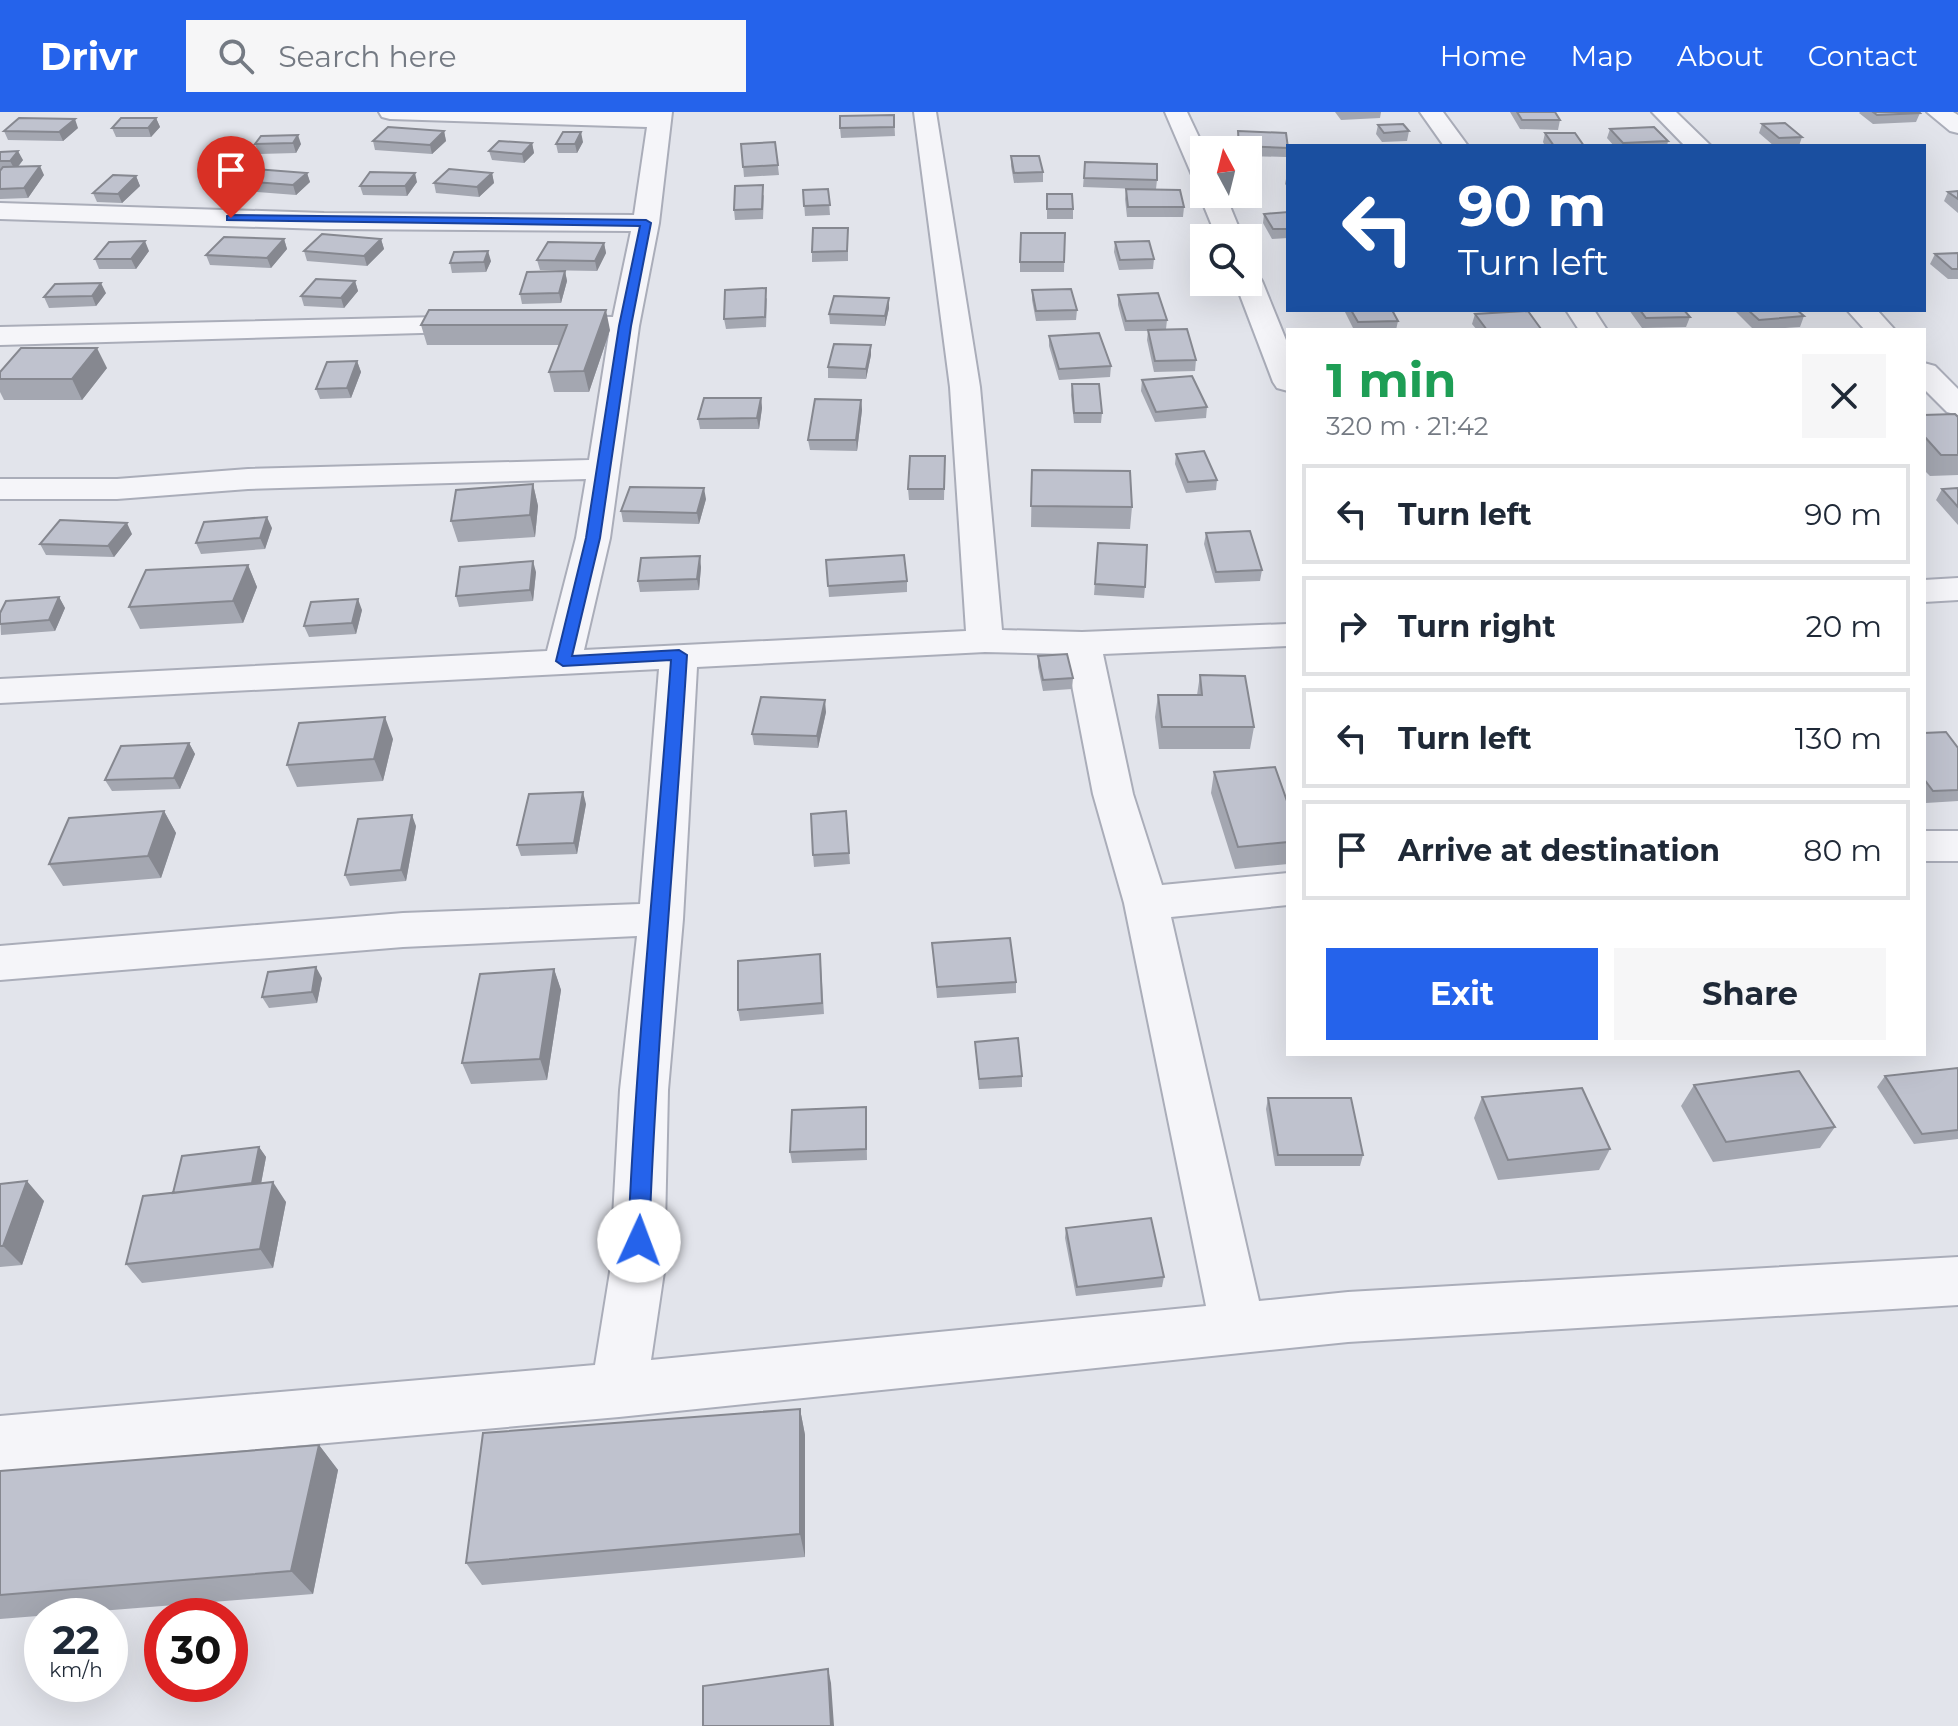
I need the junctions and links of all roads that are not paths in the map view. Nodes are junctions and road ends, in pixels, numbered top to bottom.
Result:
1 (390, 112) edge
2 (925, 112) edge
3 (1176, 112) edge
4 (1431, 112) edge
5 (1663, 112) edge
6 (1938, 112) edge
7 (660, 116) edge
8 (1958, 126) edge
9 (1190, 144) edge
10 (1455, 144) edge
11 (1697, 144) edge
12 (0, 211) edge
13 (646, 223) junction
14 (1254, 296) edge
15 (1863, 312) edge
16 (625, 326) junction
17 (1879, 328) edge
18 (0, 336) edge
19 (1926, 374) edge
20 (1286, 377) edge
21 (1958, 406) edge
22 (603, 469) junction
23 (0, 489) edge
24 (1958, 589) edge
25 (1926, 591) edge
26 (1286, 635) edge
27 (985, 641) junction
28 (1082, 643) junction
29 (679, 655) junction
30 (563, 661) junction
31 (0, 691) edge
32 (1926, 846) edge
33 (1958, 846) edge
34 (1286, 889) edge
35 (1146, 903) junction
36 (661, 919) junction
37 (0, 963) edge
38 (1958, 1281) edge
39 (1238, 1330) junction
40 (619, 1390) junction
41 (0, 1444) edge

1 - 7 street
2 - 27 street
3 - 9 street
4 - 10 street
5 - 11 street
6 - 8 street
7 - 13 street
12 - 13 street
13 - 16 street
14 - 20 street
15 - 17 street
16 - 18 street
16 - 22 street
19 - 21 street
22 - 23 street
22 - 30 street
24 - 25 street
26 - 28 street
27 - 28 street
27 - 29 street
28 - 35 street
29 - 30 street
29 - 36 street
30 - 31 street
32 - 33 street
34 - 35 street
35 - 39 street
36 - 37 street
36 - 40 street
38 - 39 street
39 - 40 street
40 - 41 street

